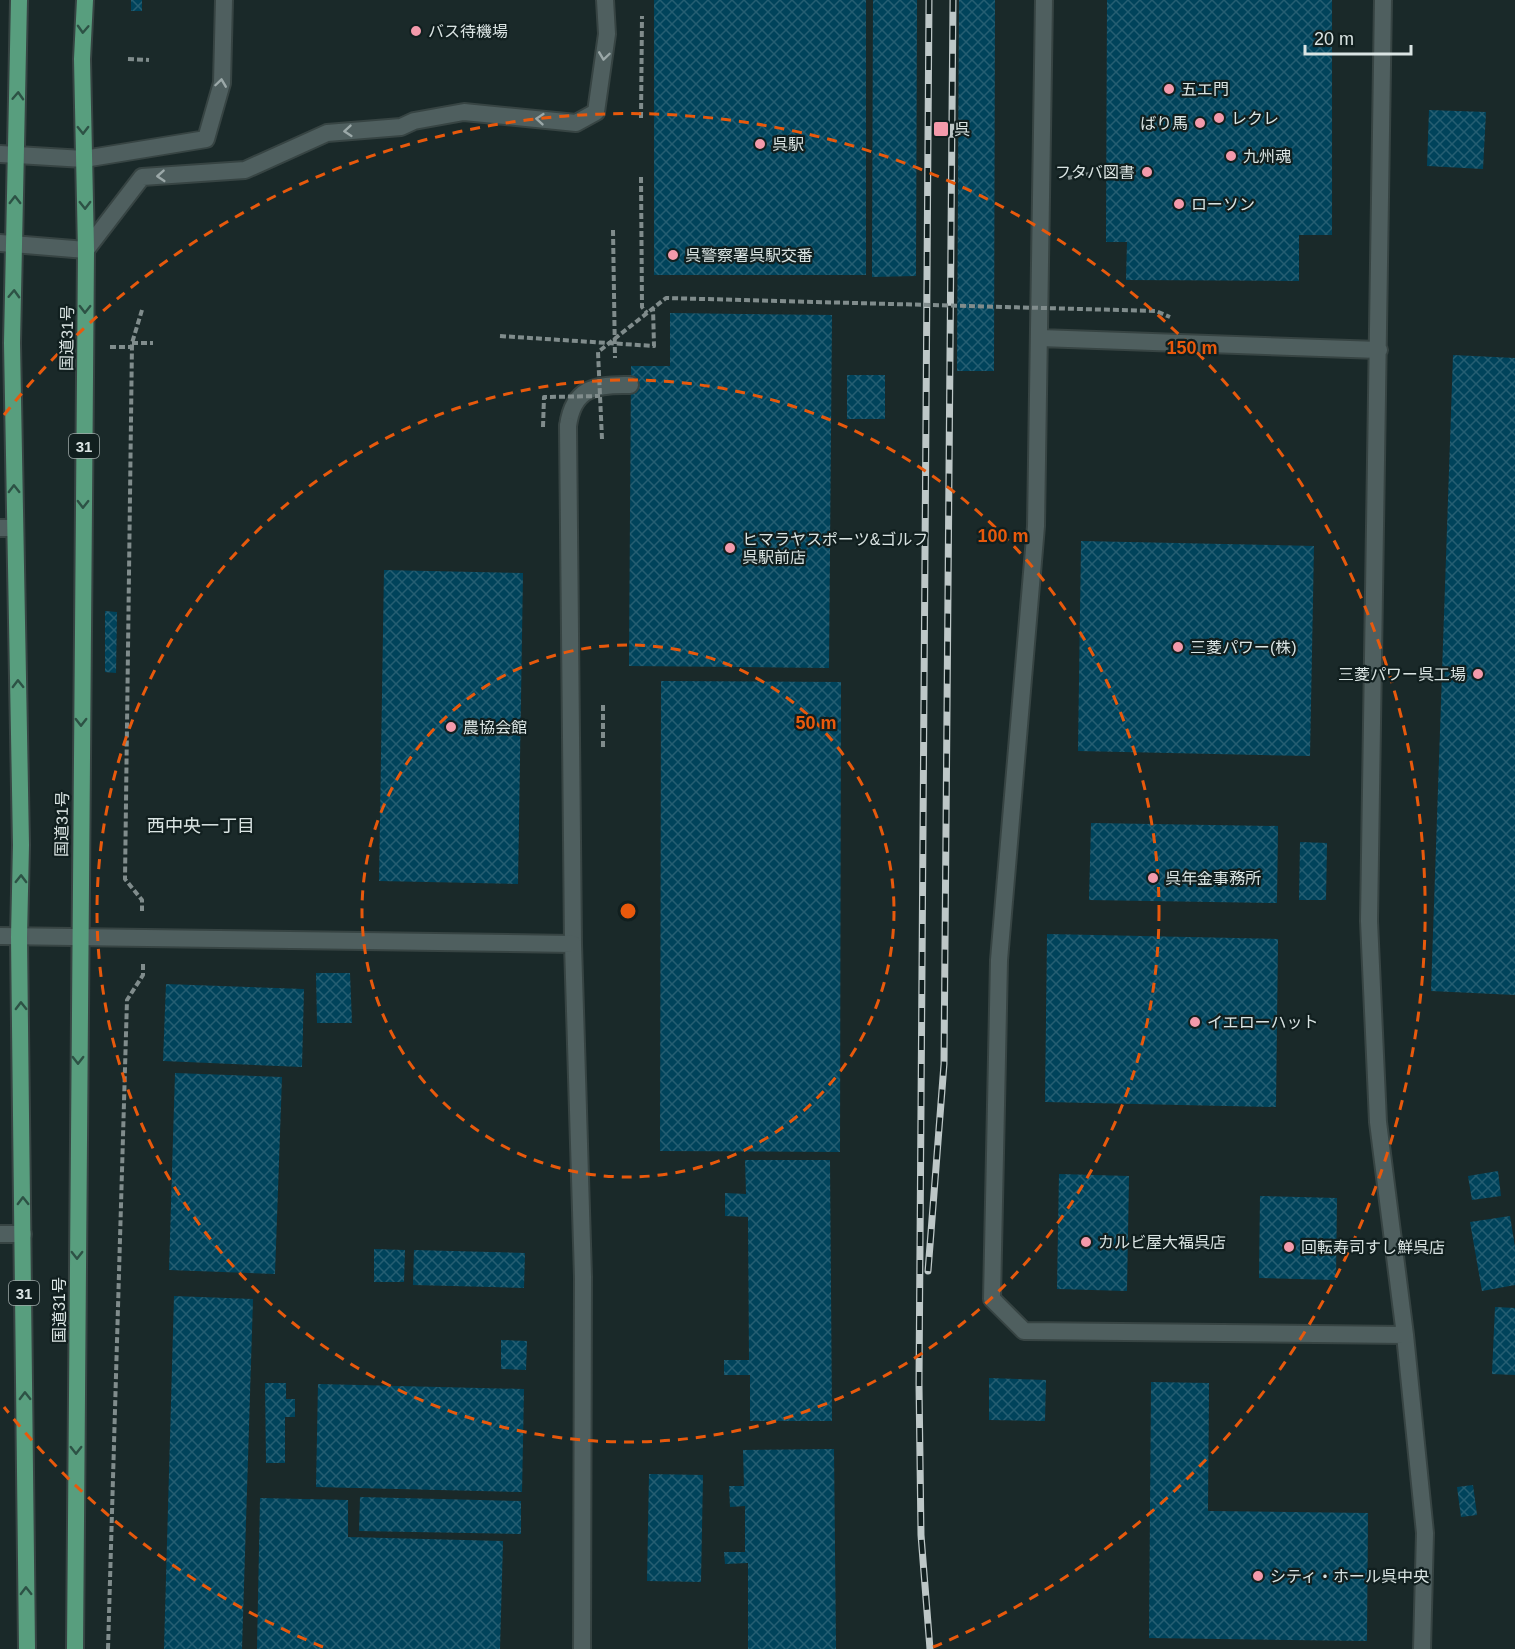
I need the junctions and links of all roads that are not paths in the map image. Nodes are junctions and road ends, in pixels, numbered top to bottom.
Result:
1 (19, 0) edge
2 (85, 0) edge
3 (224, 0) edge
4 (604, 0) edge
5 (1044, 0) edge
6 (1383, 0) edge
7 (7, 154) edge
8 (84, 159) junction
9 (8, 244) edge
10 (86, 250) junction
11 (1040, 338) junction
12 (1379, 350) junction
13 (630, 385) dead end
14 (7, 528) edge
15 (0, 936) edge
16 (19, 937) junction
17 (79, 939) junction
18 (573, 944) junction
19 (0, 1234) edge
20 (23, 1234) junction
21 (1405, 1335) junction
22 (27, 1649) edge
23 (75, 1649) edge
24 (582, 1649) edge
25 (1422, 1649) edge

7 -> 1 highway, 31
2 -> 8 highway, 国道31号 / 31
8 -> 3 street
4 -> 10 street
5 - 11 street
6 - 12 street
7 - 8 street
9 -> 7 highway, 31
8 -> 10 highway, 国道31号 / 31
9 - 10 street
14 -> 9 highway, 31
10 -> 17 highway, 国道31号 / 31
11 - 12 street
11 - 21 street
12 - 21 street
13 - 18 street
16 -> 14 highway, 31
15 - 16 street
16 - 17 street
20 -> 16 highway, 31
17 - 18 street
17 -> 23 highway, 国道31号 / 31
18 - 24 street
19 - 20 street
22 -> 20 highway, 31
21 - 25 street

